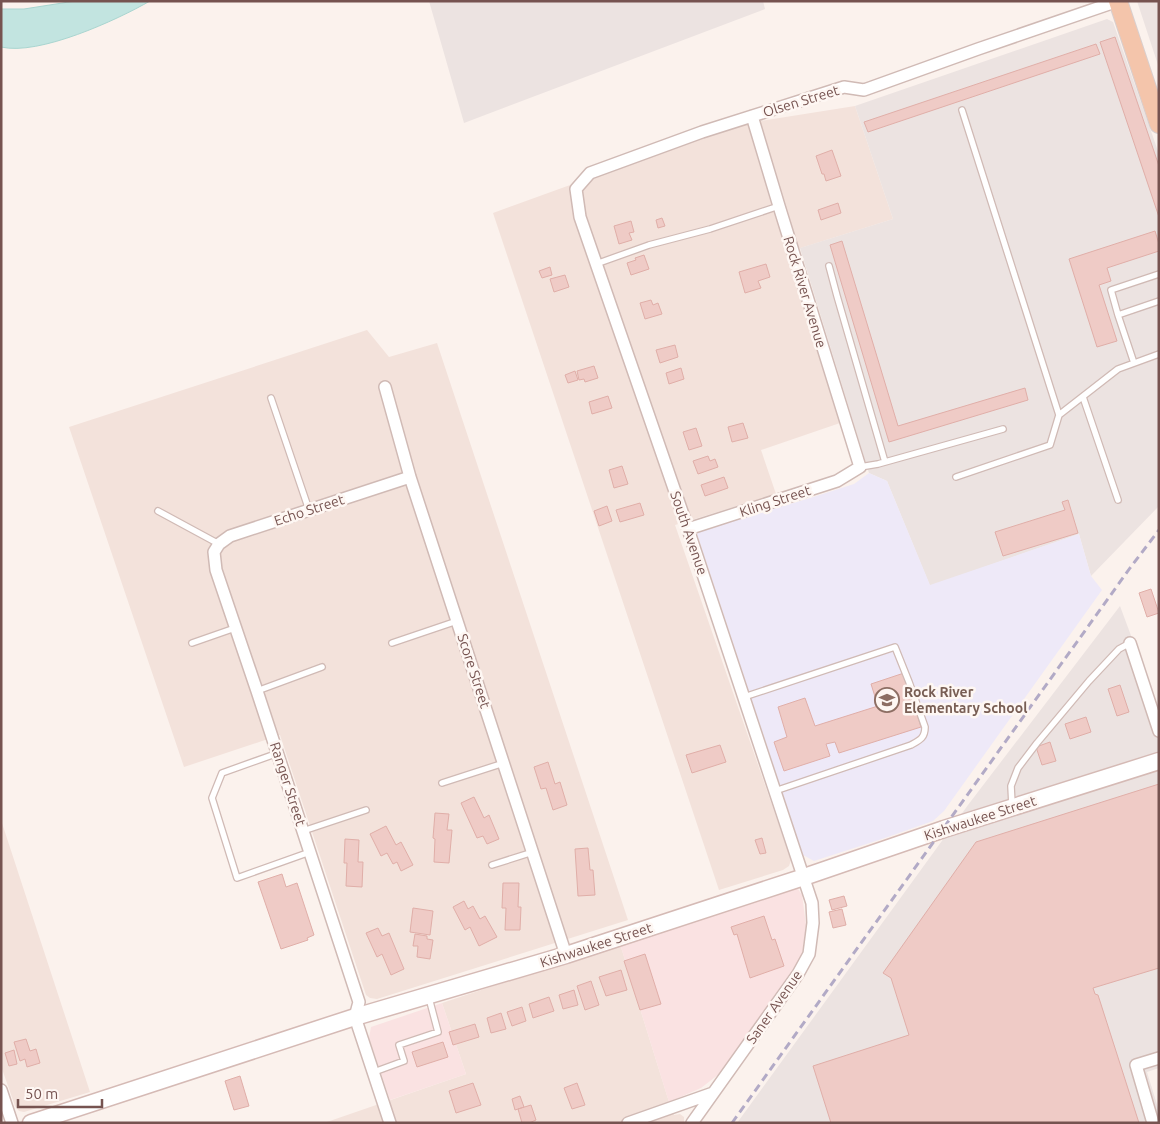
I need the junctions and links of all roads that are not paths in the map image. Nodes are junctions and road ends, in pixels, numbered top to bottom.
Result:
1 (1118, 1) edge
2 (962, 110) dead end
3 (752, 116) junction
4 (1159, 124) edge
5 (576, 189) joint
6 (779, 206) junction
7 (596, 264) junction
8 (829, 266) dead end
9 (1159, 274) edge
10 (1159, 301) edge
11 (1118, 315) junction
12 (1159, 354) edge
13 (1134, 363) junction
14 (384, 387) dead end
15 (1083, 397) junction
16 (271, 398) dead end
17 (1058, 415) junction
18 (1003, 430) dead end
19 (885, 462) junction
20 (860, 466) junction
21 (410, 476) junction
22 (956, 477) dead end
23 (1118, 500) dead end
24 (308, 510) junction
25 (158, 512) dead end
26 (688, 529) junction
27 (216, 548) junction
28 (457, 621) junction
29 (235, 628) junction
30 (192, 643) dead end
31 (392, 643) dead end
32 (1130, 643) joint
33 (322, 667) dead end
34 (257, 691) junction
35 (744, 697) junction
36 (1159, 731) edge
37 (278, 753) junction
38 (1159, 761) edge
39 (504, 763) junction
40 (442, 783) dead end
41 (775, 791) junction
42 (1013, 807) junction
43 (366, 810) dead end
44 (303, 831) junction
45 (310, 852) junction
46 (533, 852) junction
47 (492, 865) dead end
48 (804, 877) junction
49 (566, 955) junction
50 (428, 996) junction
51 (356, 1017) junction
52 (1159, 1058) edge
53 (374, 1072) junction
54 (1, 1090) edge
55 (713, 1093) junction
56 (12, 1123) edge
57 (31, 1123) edge
58 (390, 1123) edge
59 (628, 1123) edge
60 (692, 1123) edge
61 (1153, 1123) edge

1 - 3 street, Olsen Street
1 - 4 main road
2 - 17 lane
3 - 5 street, Olsen Street
3 - 6 street, Rock River Avenue
5 - 7 street, South Avenue
6 - 7 lane
6 - 20 street, Rock River Avenue
7 - 26 street, South Avenue
8 - 19 lane
9 - 11 lane
10 - 11 lane
11 - 13 lane
12 - 13 lane
13 - 15 lane
14 - 21 street, Score Street
15 - 17 lane
15 - 23 lane
16 - 24 lane
17 - 22 lane
18 - 19 lane
19 - 20 lane
20 - 26 street, Kling Street
21 - 24 street, Echo Street
21 - 28 street, Score Street
24 - 27 street, Echo Street
25 - 27 lane
26 - 35 street, South Avenue
27 - 29 street, Ranger Street
28 - 31 lane
28 - 39 street, Score Street
29 - 30 lane
29 - 34 street, Ranger Street
32 - 36 street
32 - 42 lane
33 - 34 lane
34 - 37 street, Ranger Street
35 - 41 street, South Avenue
35 - 41 lane
37 - 44 street, Ranger Street
37 - 45 lane
38 - 42 street, Kishwaukee Street
39 - 40 lane
39 - 46 street, Score Street
41 - 48 street, South Avenue
42 - 48 street, Kishwaukee Street
43 - 44 lane
44 - 45 street, Ranger Street
45 - 51 street, Ranger Street
46 - 47 lane
46 - 49 street, Score Street
48 - 49 street, Kishwaukee Street
48 - 55 street, Saner Avenue
49 - 50 street, Kishwaukee Street
50 - 51 street, Kishwaukee Street
50 - 53 lane
51 - 53 street, Ranger Street
51 - 57 street, Kishwaukee Street
52 - 61 street
53 - 58 street, Ranger Street
54 - 56 street
55 - 59 street
55 - 60 street, Saner Avenue

